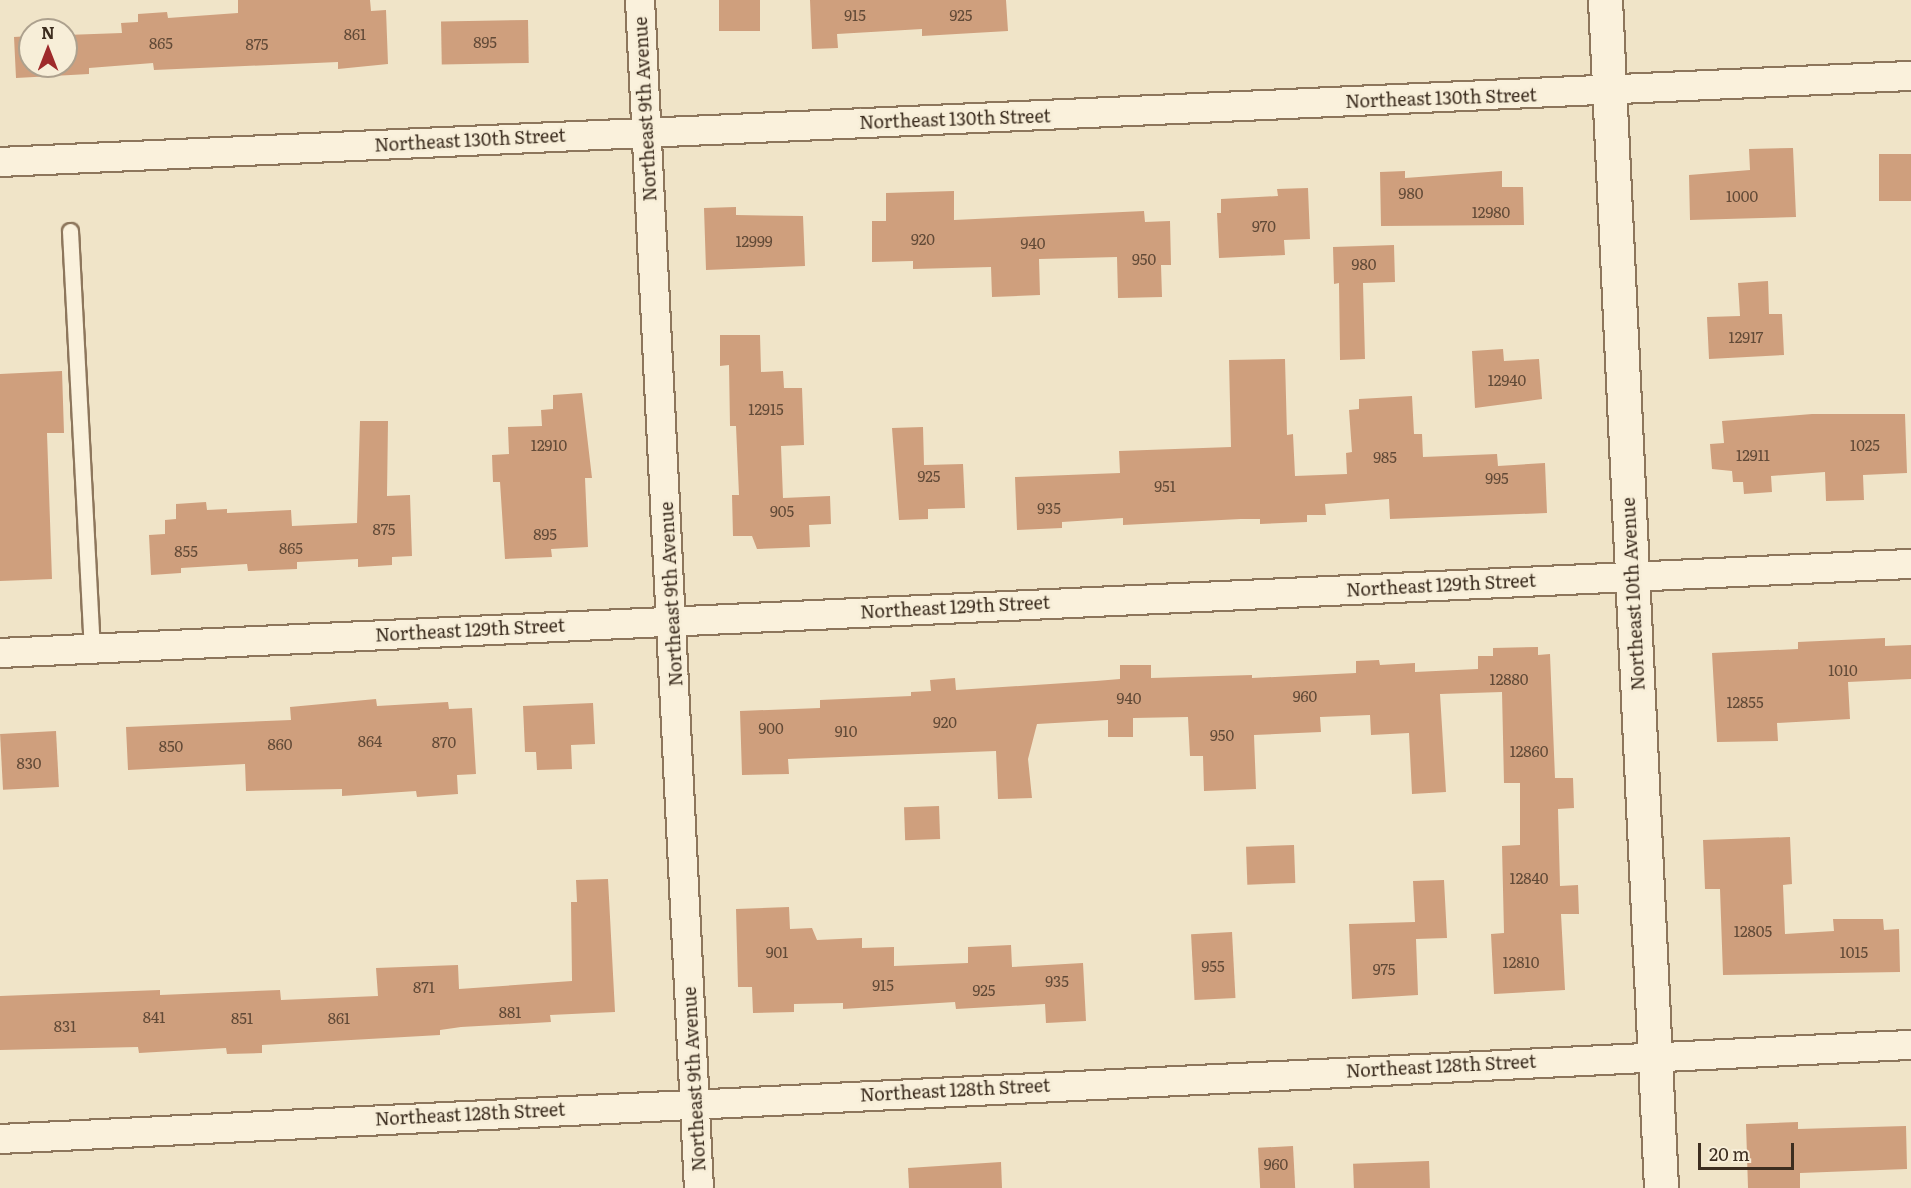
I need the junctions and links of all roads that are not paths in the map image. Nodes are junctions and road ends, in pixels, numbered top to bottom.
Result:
1 (640, 0) edge
2 (1605, 0) edge
3 (1911, 76) edge
4 (1609, 91) junction
5 (646, 132) junction
6 (0, 162) edge
7 (70, 231) dead end
8 (1911, 564) edge
9 (1633, 576) junction
10 (672, 619) junction
11 (92, 650) junction
12 (0, 653) edge
13 (1911, 1045) edge
14 (1652, 1056) junction
15 (696, 1103) junction
16 (0, 1139) edge
17 (699, 1188) edge
18 (1661, 1188) edge

1 - 5 street, Northeast 9th Avenue
2 - 4 street, Northeast 10th Avenue
3 - 4 street, Northeast 130th Street
4 - 5 street, Northeast 130th Street
4 - 9 street, Northeast 10th Avenue
5 - 6 street, Northeast 130th Street
5 - 10 street, Northeast 9th Avenue
7 - 11 lane
8 - 9 street, Northeast 129th Street
9 - 10 street, Northeast 129th Street
9 - 14 street, Northeast 10th Avenue
10 - 11 street, Northeast 129th Street
10 - 15 street, Northeast 9th Avenue
11 - 12 street, Northeast 129th Street
13 - 14 street, Northeast 128th Street
14 - 15 street, Northeast 128th Street
14 - 18 street, Northeast 10th Avenue
15 - 16 street, Northeast 128th Street
15 - 17 street, Northeast 9th Avenue

